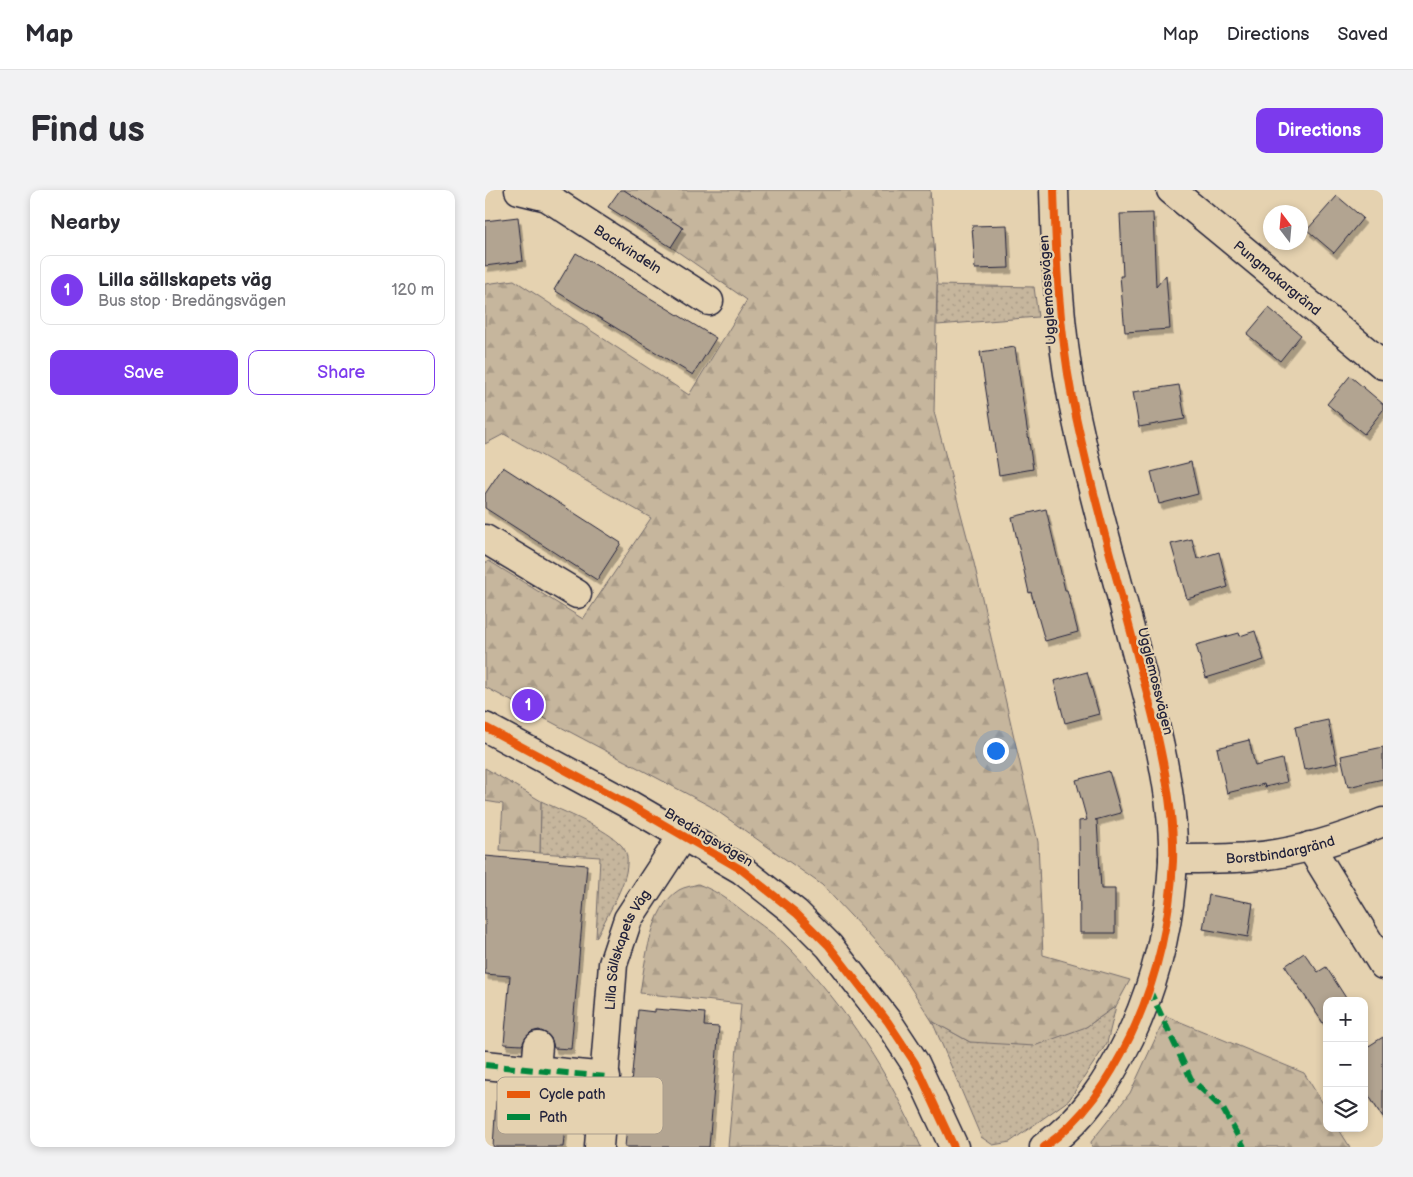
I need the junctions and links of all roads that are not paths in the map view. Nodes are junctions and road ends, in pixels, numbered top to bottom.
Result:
1 (519, 190) edge
2 (1054, 190) edge
3 (1171, 190) edge
4 (548, 193) edge
5 (709, 301) dead end
6 (1383, 365) edge
7 (485, 539) edge
8 (577, 594) dead end
9 (485, 727) edge
10 (1383, 822) edge
11 (683, 835) junction
12 (1310, 846) junction
13 (1173, 860) junction
14 (1383, 965) edge
15 (537, 1058) junction
16 (485, 1064) edge
17 (535, 1077) edge
18 (606, 1077) joint
19 (600, 1134) edge
20 (599, 1147) edge
21 (954, 1147) edge
22 (1044, 1147) edge

1 - 4 street, Backvindeln
2 - 13 street, Ugglemossvägen
3 - 6 street, Pungmakargränd
4 - 5 street, Backvindeln
7 - 8 street
9 - 11 street, Bredängsvägen
10 - 12 street, Borstbindargränd
11 - 18 street, Lilla Sällskapets Väg
11 - 21 street, Bredängsvägen
12 - 13 street, Borstbindargränd
12 - 14 street
13 - 22 street, Ugglemossvägen
15 - 16 street
15 - 17 street
15 - 18 street
19 - 20 street, Lilla Sällskapets Väg

